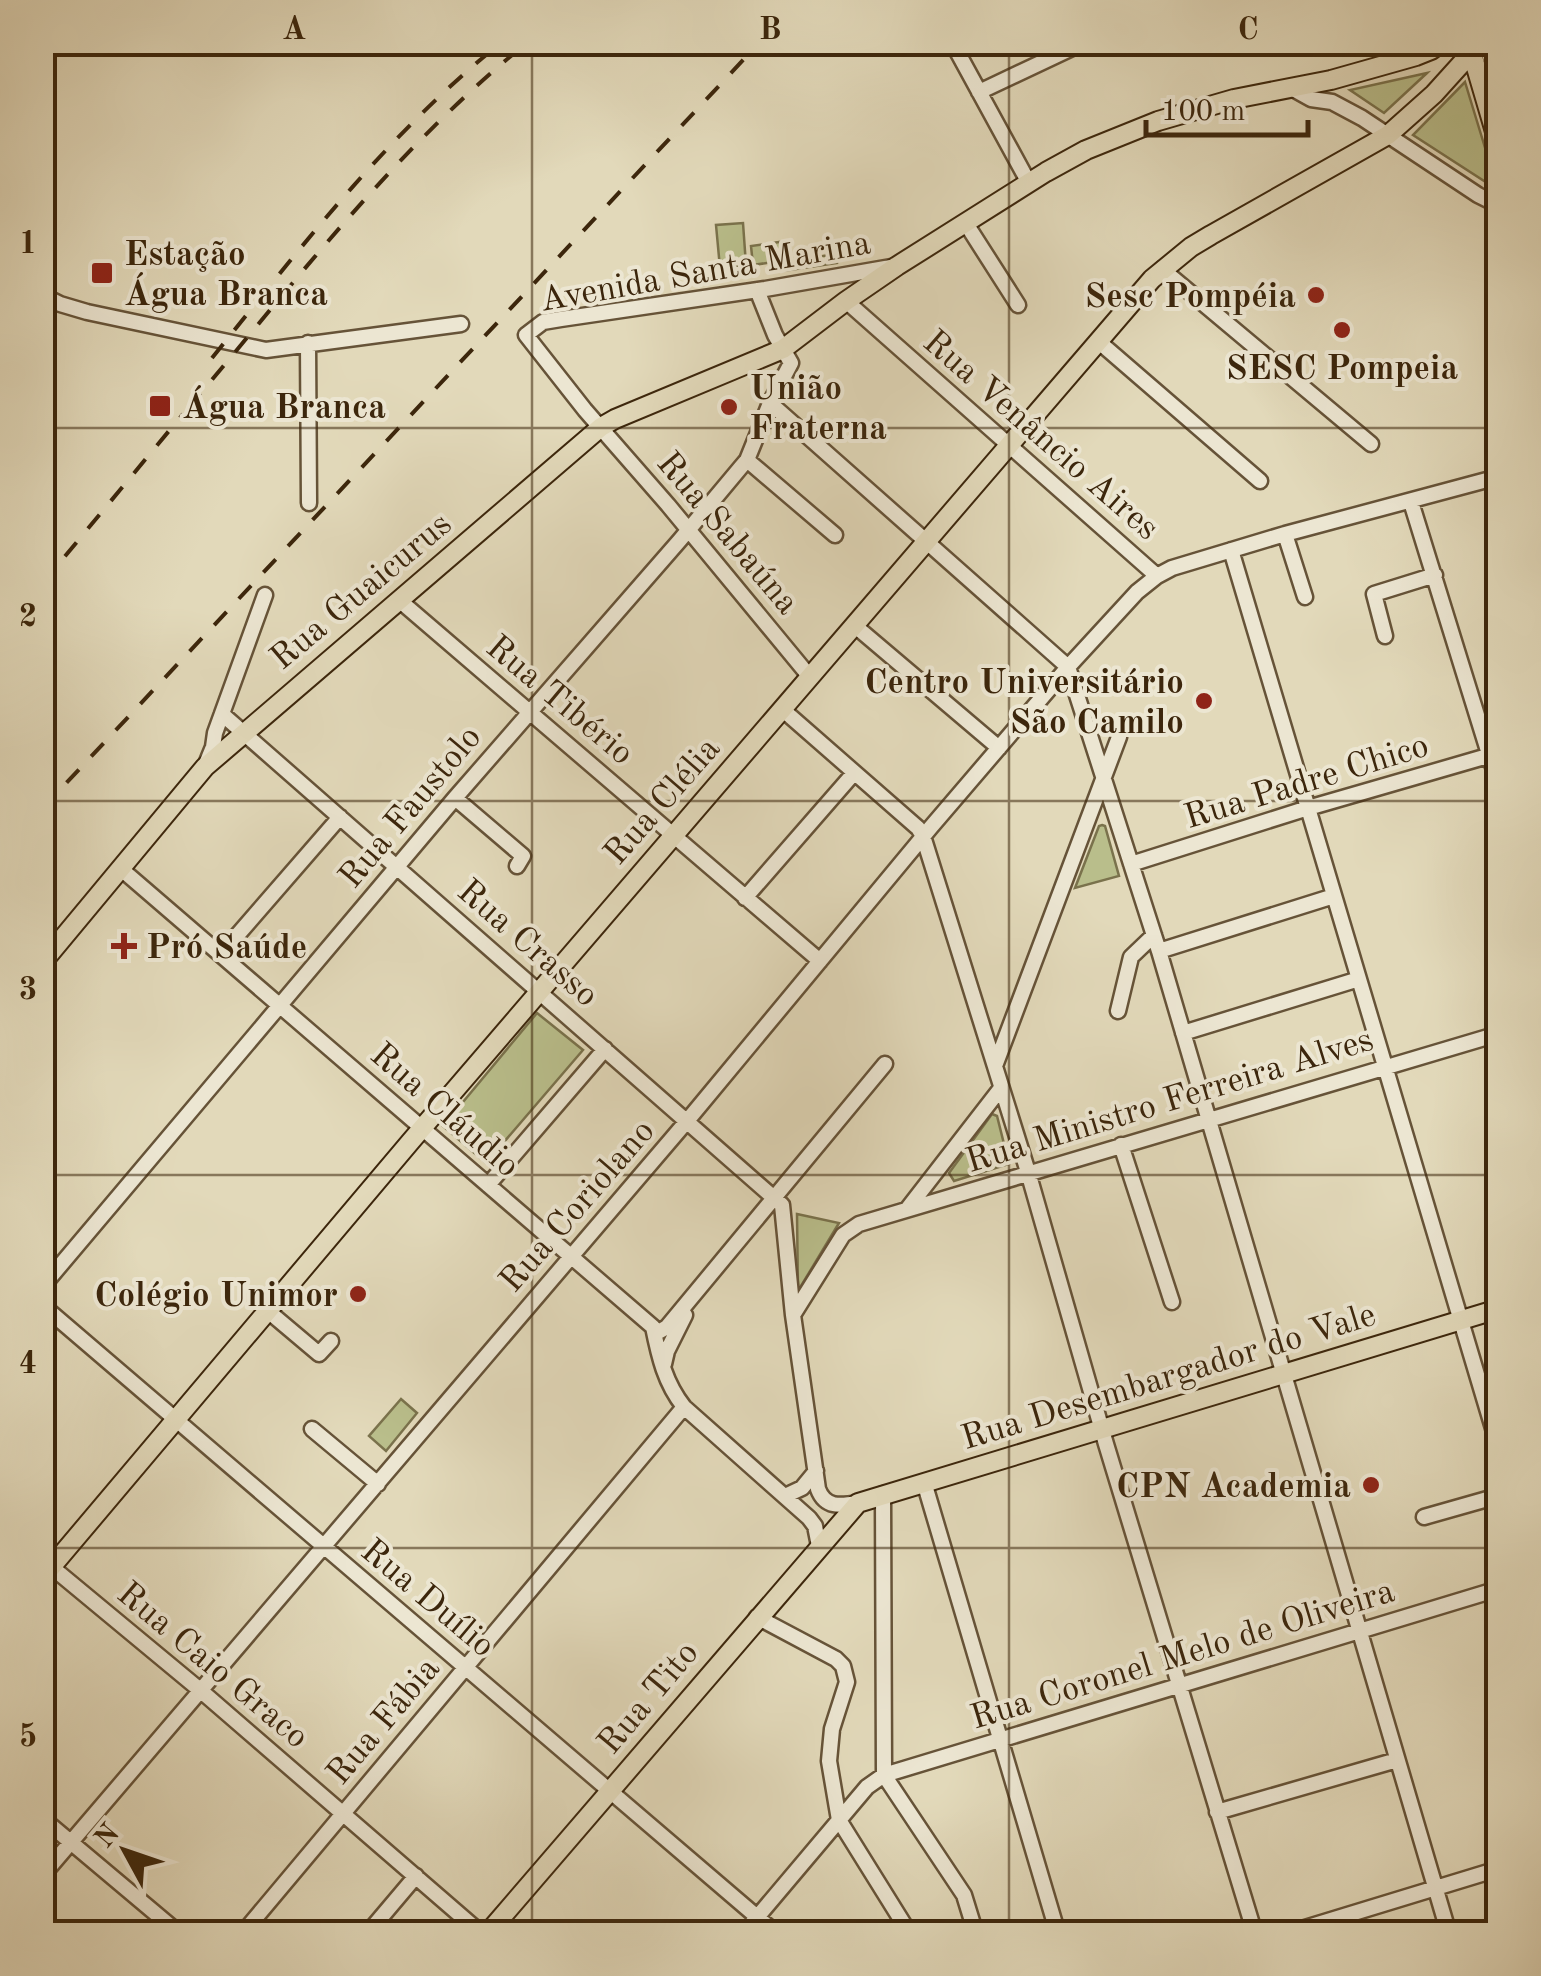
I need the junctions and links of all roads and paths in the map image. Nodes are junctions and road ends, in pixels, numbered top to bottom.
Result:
1 (952, 42) edge
2 (1085, 42) edge
3 (1436, 45) edge
4 (1477, 45) edge
5 (1498, 79) edge
6 (1293, 89) junction
7 (979, 92) junction
8 (1388, 135) junction
9 (1498, 142) edge
10 (1028, 183) junction
11 (1498, 205) edge
12 (965, 222) junction
13 (897, 266) junction
14 (1162, 270) junction
15 (756, 290) junction
16 (42, 295) edge
17 (846, 301) junction
18 (1018, 305) dead end
19 (461, 324) dead end
20 (526, 336) joint
21 (1098, 341) junction
22 (308, 343) junction
23 (783, 349) junction
24 (770, 404) junction
25 (601, 427) junction
26 (1371, 444) dead end
27 (1008, 445) junction
28 (746, 460) junction
29 (1498, 477) edge
30 (1260, 482) dead end
31 (1411, 502) junction
32 (309, 503) dead end
33 (689, 530) junction
34 (1285, 534) junction
35 (835, 536) dead end
36 (926, 540) junction
37 (1231, 550) junction
38 (1435, 575) junction
39 (1156, 576) junction
40 (265, 595) dead end
41 (1304, 597) dead end
42 (400, 600) junction
43 (854, 625) junction
44 (1385, 636) dead end
45 (1068, 667) junction
46 (810, 676) junction
47 (782, 708) junction
48 (528, 712) junction
49 (222, 714) junction
50 (243, 732) junction
51 (1118, 737) dead end
52 (999, 748) junction
53 (1494, 754) edge
54 (205, 767) junction
55 (854, 773) junction
56 (1104, 775) junction
57 (1498, 783) edge
58 (1110, 795) junction
59 (455, 798) junction
60 (1092, 807) junction
61 (1308, 808) junction
62 (340, 817) junction
63 (674, 835) junction
64 (924, 836) junction
65 (1131, 864) junction
66 (517, 866) dead end
67 (396, 867) junction
68 (120, 868) junction
69 (1334, 896) junction
70 (746, 898) junction
71 (1154, 935) junction
72 (1159, 953) junction
73 (221, 954) junction
74 (820, 961) junction
75 (42, 963) edge
76 (1131, 965) junction
77 (1359, 979) junction
78 (540, 992) junction
79 (280, 1006) junction
80 (1118, 1011) dead end
81 (1011, 1024) junction
82 (1183, 1033) junction
83 (1498, 1034) edge
84 (985, 1037) junction
85 (605, 1049) junction
86 (885, 1064) dead end
87 (1385, 1066) junction
88 (994, 1067) junction
89 (1001, 1088) junction
90 (1208, 1119) junction
91 (687, 1121) junction
92 (423, 1128) junction
93 (1121, 1145) junction
94 (941, 1165) junction
95 (1028, 1172) junction
96 (488, 1185) junction
97 (952, 1195) junction
98 (774, 1198) junction
99 (908, 1208) junction
100 (570, 1256) junction
101 (42, 1287) edge
102 (692, 1298) junction
103 (1172, 1302) dead end
104 (42, 1305) edge
105 (1498, 1310) edge
106 (268, 1311) junction
107 (794, 1315) junction
108 (1462, 1320) junction
109 (654, 1334) junction
110 (331, 1341) dead end
111 (663, 1370) junction
112 (1283, 1374) junction
113 (684, 1408) junction
114 (177, 1419) junction
115 (312, 1428) dead end
116 (1101, 1429) junction
117 (1498, 1445) edge
118 (816, 1471) junction
119 (924, 1482) junction
120 (378, 1484) junction
121 (884, 1494) junction
122 (785, 1496) junction
123 (1498, 1496) edge
124 (858, 1503) junction
125 (1424, 1517) dead end
126 (820, 1546) junction
127 (324, 1547) junction
128 (46, 1568) edge
129 (1498, 1589) edge
130 (758, 1617) junction
131 (1359, 1631) junction
132 (465, 1668) junction
133 (1180, 1685) junction
134 (200, 1690) junction
135 (1000, 1740) junction
136 (1397, 1760) junction
137 (884, 1775) junction
138 (610, 1791) junction
139 (1217, 1812) junction
140 (343, 1813) junction
141 (42, 1818) edge
142 (839, 1820) junction
143 (71, 1842) junction
144 (1498, 1869) edge
145 (42, 1876) edge
146 (416, 1876) junction
147 (1435, 1888) junction
148 (758, 1916) junction
149 (180, 1934) edge
150 (242, 1934) edge
151 (367, 1934) edge
152 (484, 1934) edge
153 (744, 1934) edge
154 (776, 1934) edge
155 (910, 1934) edge
156 (976, 1934) edge
157 (1058, 1934) edge
158 (1254, 1934) edge
159 (1284, 1934) edge
160 (1449, 1934) edge

1 - 7 street
2 - 7 street
3 - 6 main road, Rua Guaicurus
4 - 5 main road
4 - 8 main road, Rua Clélia
4 - 9 main road
6 - 8 street
6 - 10 main road, Rua Guaicurus
7 - 10 street
8 - 11 street
8 - 14 main road, Rua Clélia
10 - 12 main road, Rua Guaicurus
12 - 13 main road, Rua Guaicurus
12 - 18 street
13 - 15 street, Avenida Santa Marina
13 - 17 main road, Rua Guaicurus
14 - 21 main road, Rua Clélia
14 - 26 street
15 - 20 street, Avenida Santa Marina
15 - 23 street
16 - 22 street
17 - 23 main road, Rua Guaicurus
17 - 27 street, Rua Venâncio Aires
19 - 22 street
20 - 25 street, Rua Sabaúna
21 - 27 main road, Rua Clélia
21 - 30 street
22 - 32 street
23 - 24 street, Rua Faustolo
23 - 25 main road, Rua Guaicurus
24 - 28 street, Rua Faustolo
24 - 36 street
25 - 33 street, Rua Sabaúna
25 - 42 main road, Rua Guaicurus
27 - 36 main road, Rua Clélia
27 - 39 street, Rua Venâncio Aires
28 - 33 street, Rua Faustolo
28 - 35 street
29 - 31 street, Rua Venâncio Aires
31 - 34 street, Rua Venâncio Aires
31 - 38 street
33 - 46 street, Rua Sabaúna
33 - 48 street, Rua Faustolo
34 - 37 street, Rua Venâncio Aires
34 - 41 street
36 - 43 main road, Rua Clélia
36 - 45 street
37 - 39 street, Rua Venâncio Aires
37 - 61 street
38 - 44 street
38 - 53 street
39 - 45 street, Rua Coriolano
40 - 49 street
42 - 48 street, Rua Tibério
42 - 50 main road, Rua Guaicurus
43 - 46 main road, Rua Clélia
43 - 52 street
45 - 52 street, Rua Coriolano
45 - 56 street
46 - 47 main road, Rua Clélia
47 - 55 street
47 - 63 main road, Rua Clélia
48 - 59 street, Rua Faustolo
48 - 63 street, Rua Tibério
49 - 50 street, Rua Crasso
49 - 54 street
50 - 54 main road, Rua Guaicurus
50 - 62 street, Rua Crasso
51 - 56 street
52 - 64 street, Rua Coriolano
53 - 57 street
53 - 61 street, Rua Padre Chico
54 - 68 main road, Rua Guaicurus
55 - 64 street
55 - 70 street
56 - 58 street
56 - 60 street
58 - 60 street
58 - 65 street
59 - 66 street
59 - 67 street, Rua Faustolo
60 - 81 street
61 - 65 street, Rua Padre Chico
61 - 69 street
62 - 67 street, Rua Crasso
62 - 73 street
63 - 70 street, Rua Tibério
63 - 78 main road, Rua Clélia
64 - 74 street, Rua Coriolano
64 - 84 street
65 - 71 street
67 - 78 street, Rua Crasso
67 - 79 street, Rua Faustolo
68 - 73 street, Rua Cláudio
68 - 75 main road, Rua Guaicurus
69 - 72 street
69 - 77 street
70 - 74 street, Rua Tibério
71 - 72 street
71 - 76 street
72 - 76 street
72 - 82 street
73 - 79 street, Rua Cláudio
74 - 91 street, Rua Coriolano
76 - 80 street
77 - 82 street
77 - 87 street
78 - 85 street, Rua Crasso
78 - 92 main road, Rua Clélia
79 - 92 street, Rua Cláudio
79 - 101 street, Rua Faustolo
81 - 84 street
81 - 88 street
82 - 90 street
83 - 87 street, Rua Ministro Ferreira Alves
84 - 88 street
85 - 91 street, Rua Crasso
85 - 96 street
86 - 98 street
87 - 90 street, Rua Ministro Ferreira Alves
87 - 108 street
88 - 89 street
89 - 94 street
89 - 95 street
90 - 93 street, Rua Ministro Ferreira Alves
90 - 112 street
91 - 98 street, Rua Crasso
91 - 100 street, Rua Coriolano
92 - 96 street, Rua Cláudio
92 - 106 main road, Rua Clélia
93 - 95 street, Rua Ministro Ferreira Alves
93 - 103 street
94 - 97 street
94 - 99 street
95 - 97 street, Rua Ministro Ferreira Alves
95 - 116 street
96 - 100 street, Rua Cláudio
97 - 99 street, Rua Ministro Ferreira Alves
98 - 102 street
98 - 107 street
99 - 107 street, Rua Ministro Ferreira Alves
100 - 109 street, Rua Cláudio
100 - 120 street, Rua Coriolano
102 - 109 street
102 - 111 street
104 - 114 street, Rua Duílio
105 - 108 main road, Rua Desembargador do Vale
106 - 110 street
106 - 114 main road, Rua Clélia
107 - 118 street
108 - 112 main road, Rua Desembargador do Vale
108 - 117 street
109 - 111 street, Rua Cláudio
111 - 113 street, Rua Cláudio
112 - 116 main road, Rua Desembargador do Vale
112 - 131 street
113 - 122 street, Rua Cláudio
113 - 132 street, Rua Fábia
114 - 127 street, Rua Duílio
114 - 128 main road, Rua Clélia
115 - 120 street
116 - 119 main road, Rua Desembargador do Vale
116 - 133 street
118 - 122 street
118 - 124 street
119 - 121 main road, Rua Desembargador do Vale
119 - 135 street
120 - 127 street, Rua Coriolano
121 - 124 main road, Rua Desembargador do Vale
121 - 137 street
122 - 126 street, Rua Cláudio
123 - 125 street
124 - 126 main road, Rua Tito
126 - 130 main road, Rua Tito
127 - 132 street, Rua Duílio
127 - 134 street, Rua Coriolano
128 - 134 street, Rua Caio Graco
129 - 131 street, Rua Coronel Melo de Oliveira
130 - 138 main road, Rua Tito
130 - 142 street
131 - 133 street, Rua Coronel Melo de Oliveira
131 - 136 street
132 - 138 street, Rua Duílio
132 - 140 street, Rua Fábia
133 - 135 street, Rua Coronel Melo de Oliveira
133 - 139 street
134 - 140 street, Rua Caio Graco
134 - 143 street, Rua Coriolano
135 - 137 street, Rua Coronel Melo de Oliveira
135 - 157 street
136 - 139 street
136 - 147 street
137 - 142 street
137 - 156 street
138 - 148 street, Rua Duílio
138 - 152 main road, Rua Tito
139 - 158 street
140 - 146 street, Rua Caio Graco
140 - 150 street, Rua Fábia
141 - 143 street
142 - 148 street
142 - 155 street
143 - 145 street, Rua Coriolano
143 - 149 street
144 - 147 street
146 - 151 street
146 - 152 street, Rua Caio Graco
147 - 159 street
147 - 160 street
148 - 153 street
148 - 154 street, Rua Duílio

